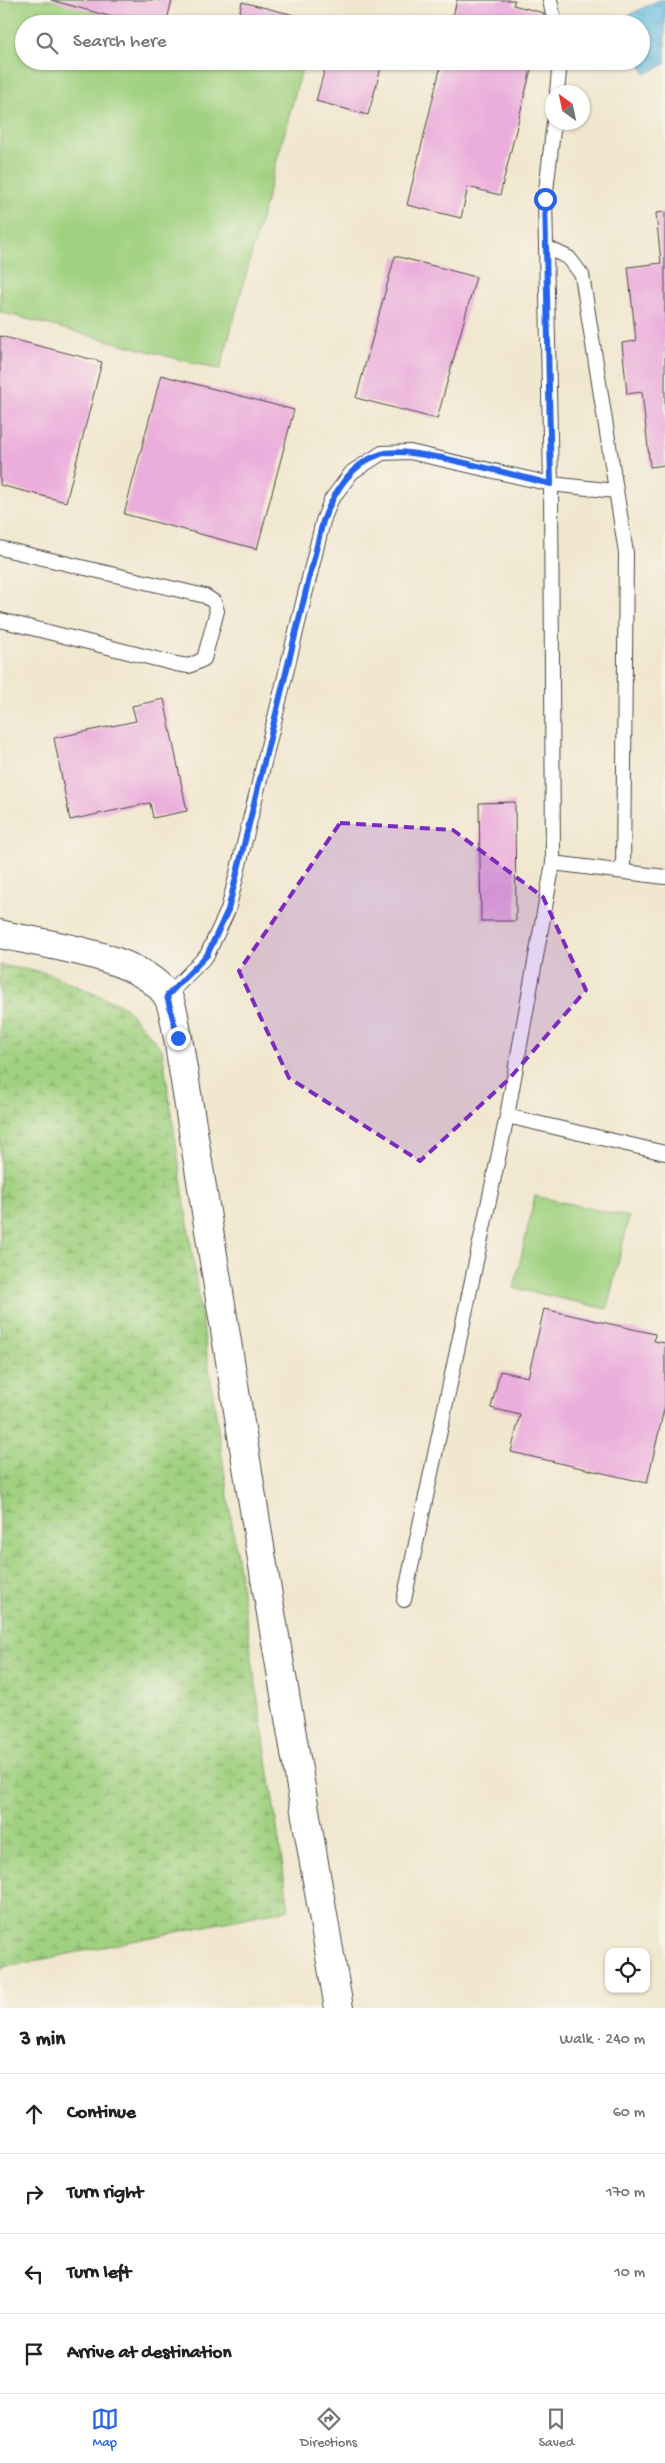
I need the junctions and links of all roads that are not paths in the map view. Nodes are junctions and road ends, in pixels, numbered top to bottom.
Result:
1 (550, 0) edge
2 (554, 15) edge
3 (559, 70) edge
4 (558, 85) edge
5 (553, 130) edge
6 (546, 248) junction
7 (551, 484) junction
8 (615, 491) junction
9 (0, 548) edge
10 (0, 620) edge
11 (553, 863) junction
12 (623, 872) junction
13 (665, 877) edge
14 (0, 934) edge
15 (167, 996) junction
16 (507, 1116) junction
17 (665, 1153) edge
18 (404, 1600) dead end
19 (339, 2008) edge

1 - 2 lane
3 - 4 lane
5 - 6 lane
6 - 7 lane
6 - 8 lane
7 - 8 lane
7 - 11 lane
7 - 15 lane
8 - 12 lane
9 - 10 lane
11 - 12 lane
11 - 16 lane
12 - 13 lane
14 - 15 street
15 - 19 street
16 - 17 lane
16 - 18 lane

